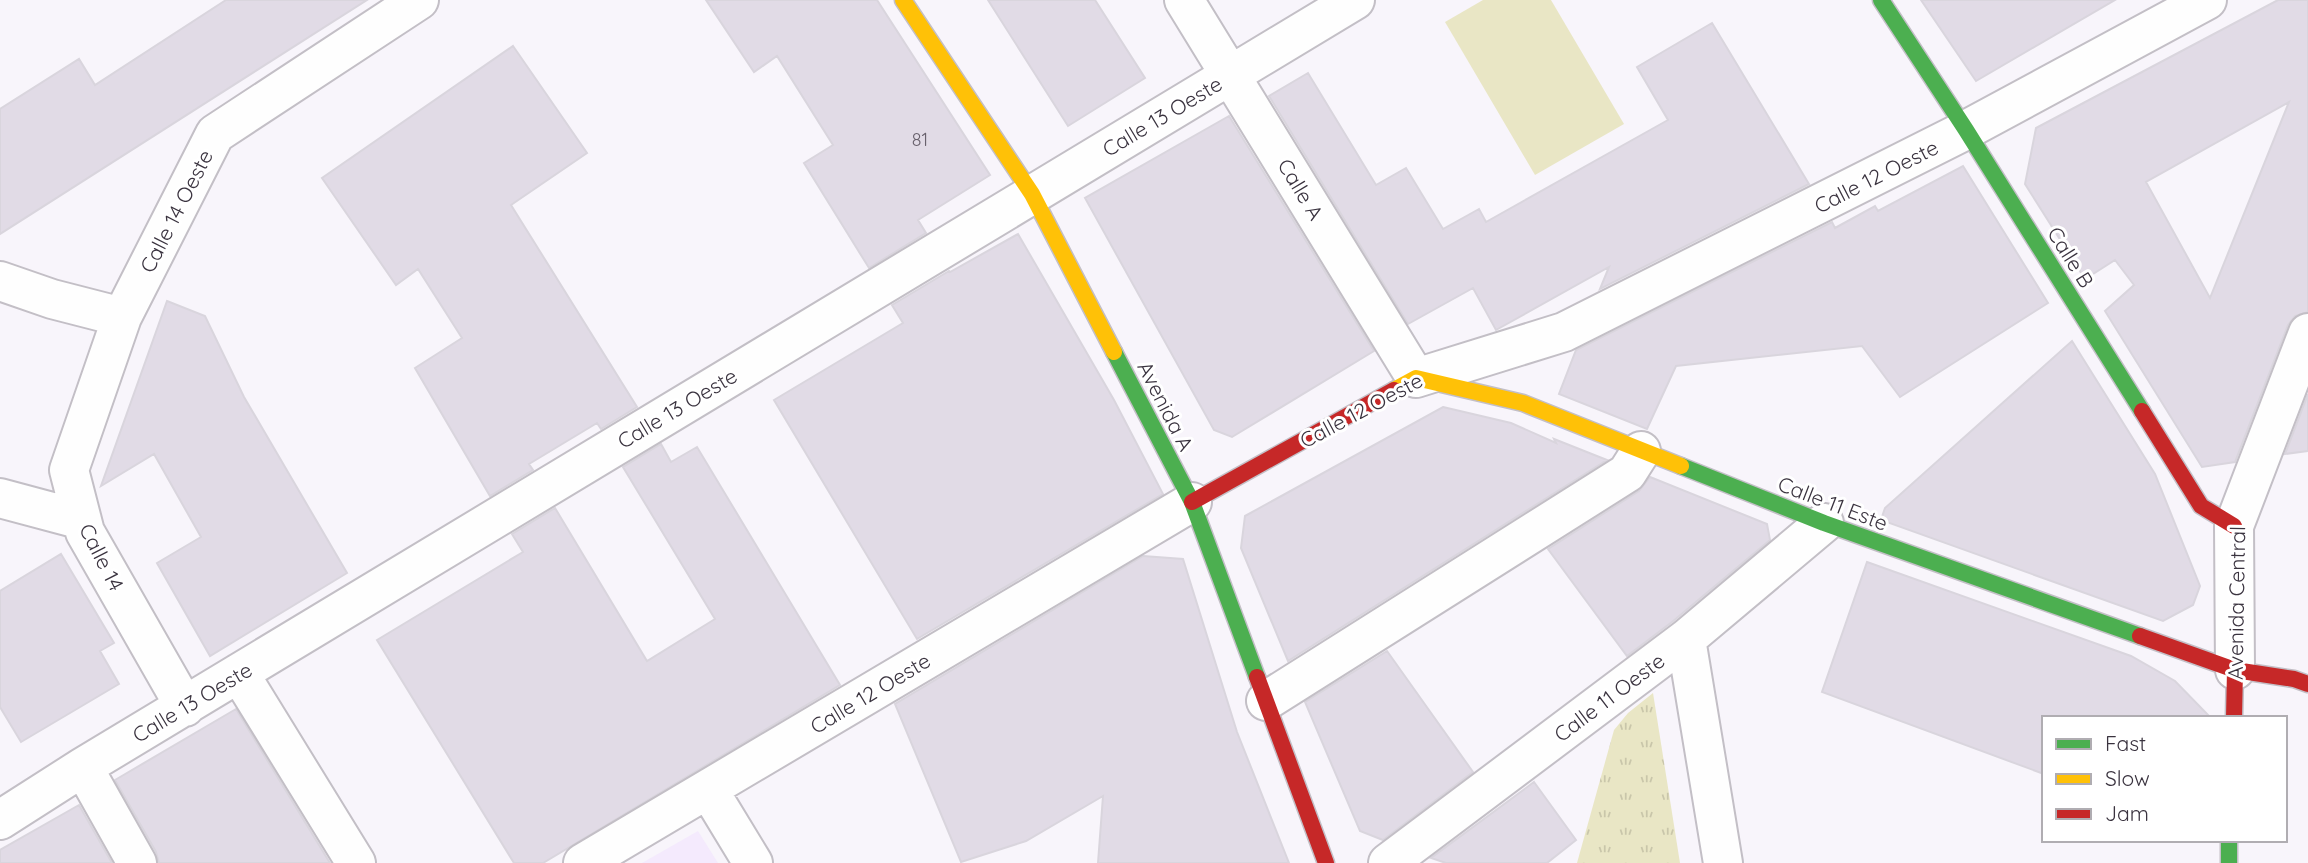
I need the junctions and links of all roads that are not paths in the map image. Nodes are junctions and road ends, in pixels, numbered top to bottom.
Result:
1 (419, 0) edge
2 (903, 0) edge
3 (1184, 0) edge
4 (1355, 0) edge
5 (1881, 0) edge
6 (2207, 0) edge
7 (1231, 75) junction
8 (1966, 130) junction
9 (1032, 194) junction
10 (0, 281) edge
11 (122, 317) junction
12 (2308, 333) edge
13 (1416, 378) junction
14 (1641, 451) junction
15 (0, 498) edge
16 (1192, 502) junction
17 (82, 520) junction
18 (1824, 523) junction
19 (2234, 526) junction
20 (1686, 639) junction
21 (2235, 670) junction
22 (239, 673) junction
23 (2308, 684) edge
24 (1266, 701) junction
25 (185, 707) junction
26 (2234, 716) edge
27 (83, 767) junction
28 (708, 789) junction
29 (0, 820) edge
30 (2230, 842) edge
31 (137, 863) edge
32 (356, 863) edge
33 (583, 863) edge
34 (753, 863) edge
35 (1326, 863) edge
36 (1388, 863) edge
37 (1723, 863) edge
38 (2229, 863) edge

1 - 11 street, Calle 14 Oeste
2 - 9 street, Avenida A
3 - 7 street, Calle A
4 - 7 street, Calle 13 Oeste
5 - 8 street, Calle B
6 - 8 street, Calle 12 Oeste
7 - 9 street, Calle 13 Oeste
7 - 13 street, Calle A
8 - 13 street, Calle 12 Oeste
8 - 19 street, Calle B
9 - 16 street, Avenida A
9 - 22 street, Calle 13 Oeste
10 - 11 street
11 - 17 street, Calle 14
12 - 19 street, Avenida Central
13 - 14 street, Calle 11 Este
13 - 16 street, Calle 12 Oeste
14 - 18 street, Calle 11 Este
14 - 24 street
15 - 17 street
16 - 24 street, Avenida A
16 - 28 street, Calle 12 Oeste
17 - 25 street, Calle 14
18 - 20 street, Calle 11 Oeste
18 - 21 street, Calle 11 Este
19 - 21 street, Avenida Central
20 - 36 street, Calle 11 Oeste
20 - 37 street
21 - 23 street, Calle 11 Este
21 - 26 street, Avenida Central
22 - 25 street, Calle 13 Oeste
22 - 32 street
24 - 35 street, Avenida A
25 - 27 street, Calle 13 Oeste
27 - 29 street, Calle 13 Oeste
27 - 31 street
28 - 33 street, Calle 12 Oeste
28 - 34 street
30 - 38 street

